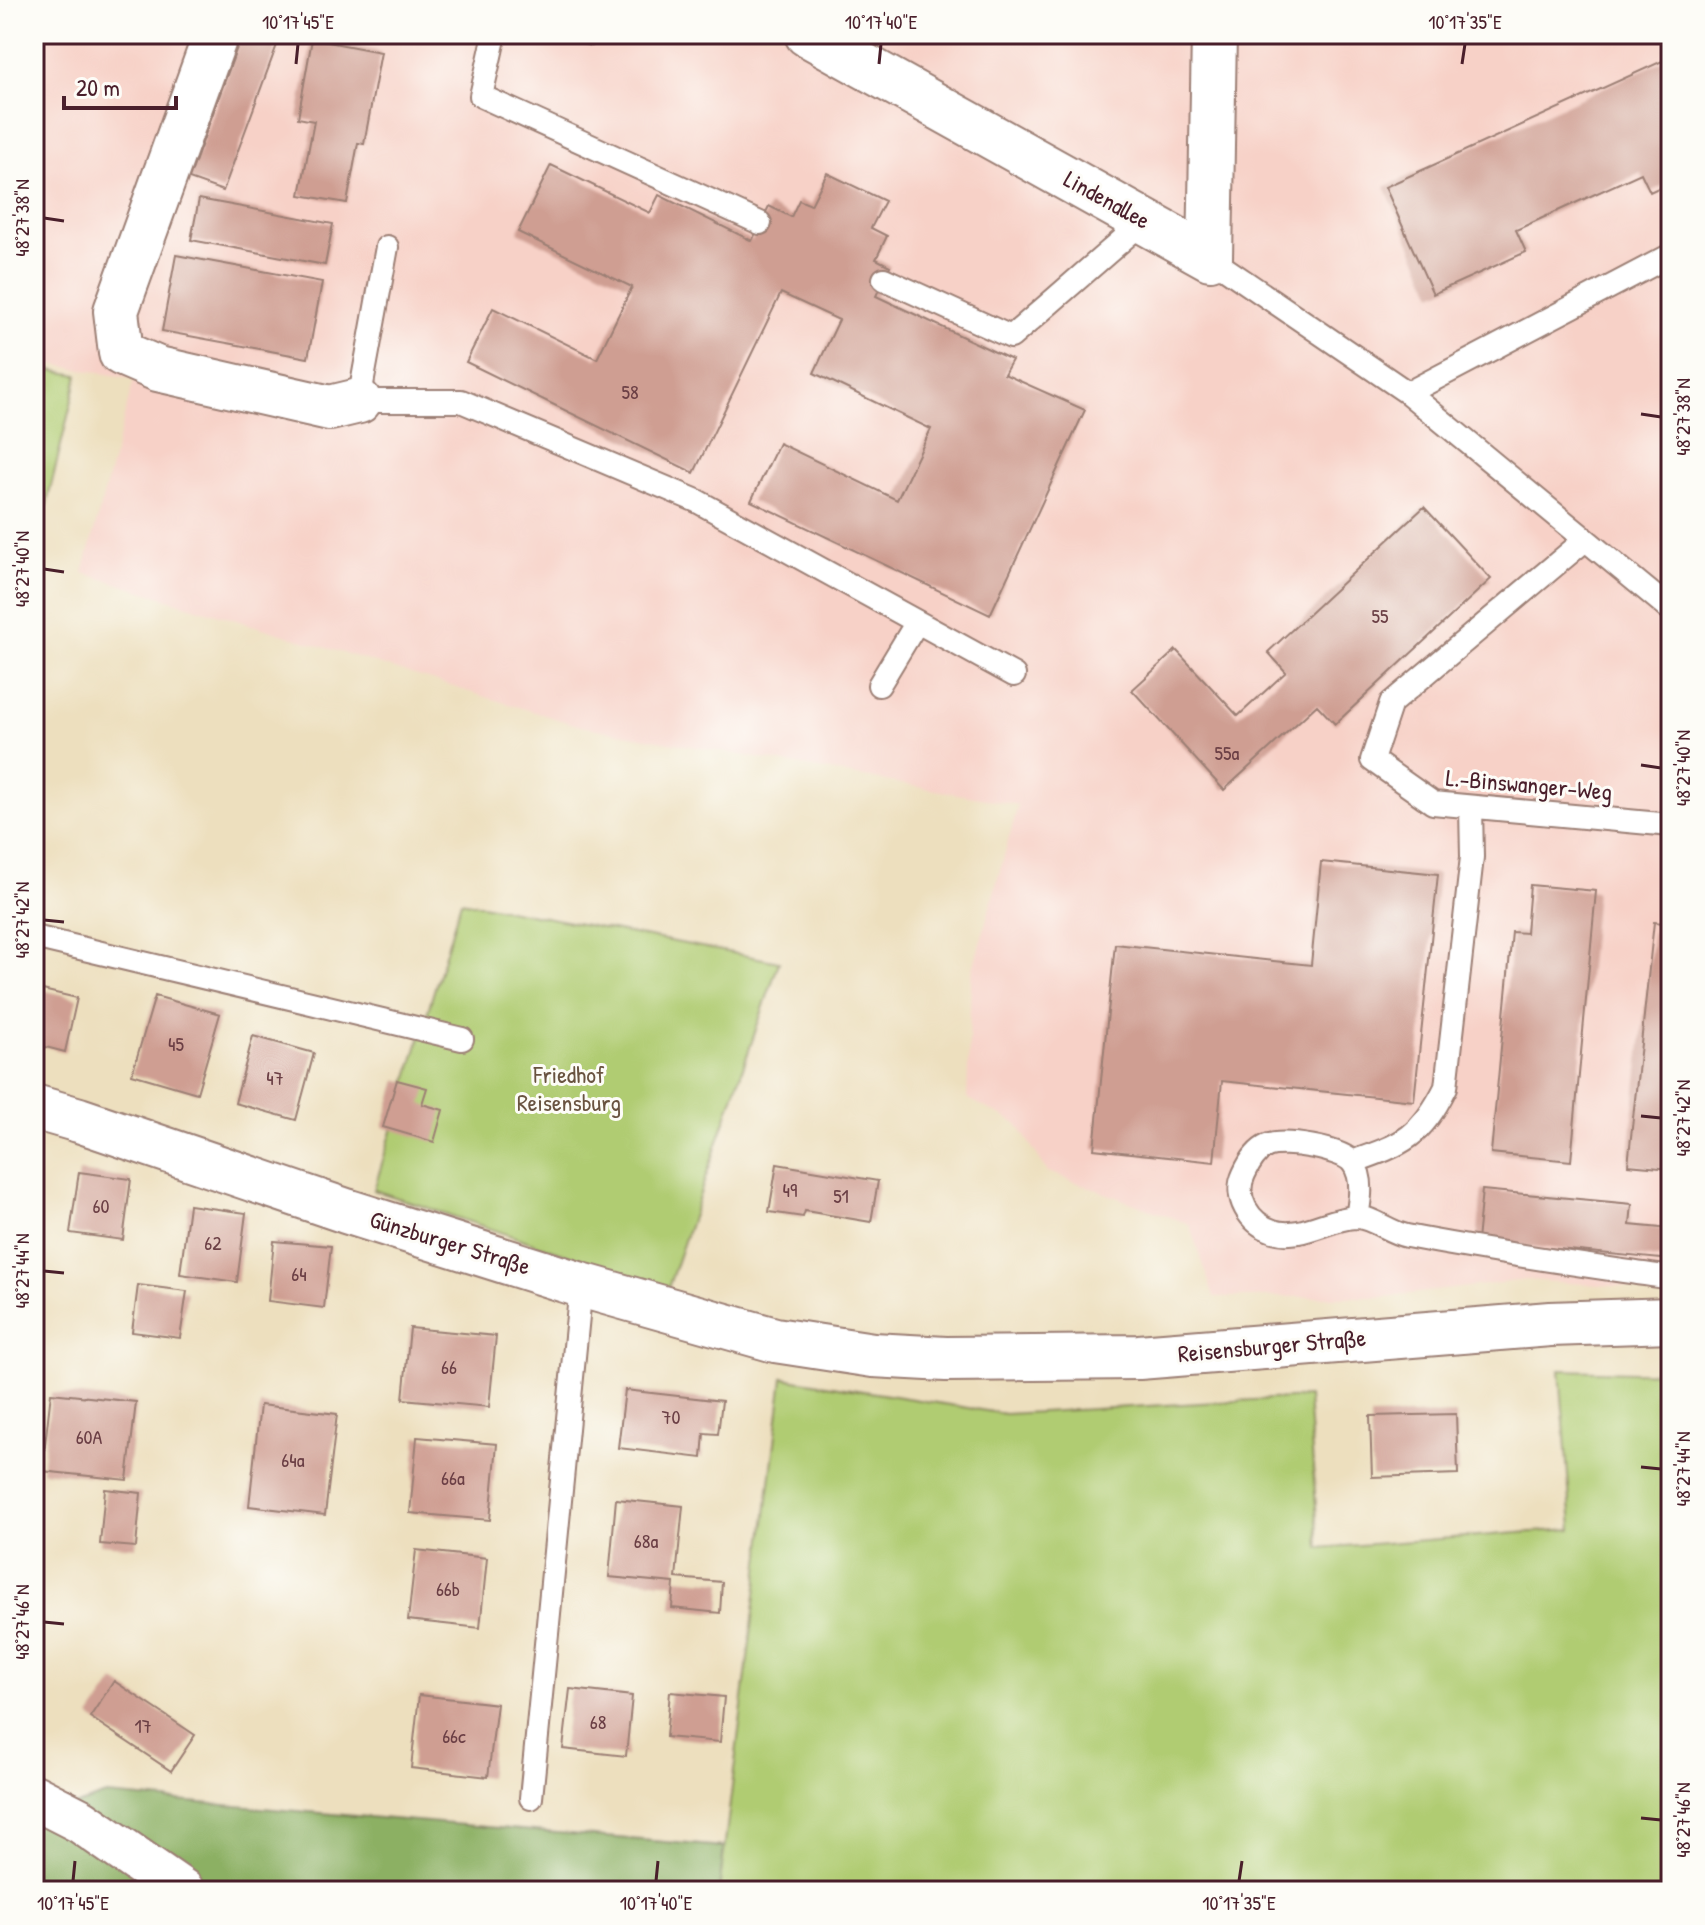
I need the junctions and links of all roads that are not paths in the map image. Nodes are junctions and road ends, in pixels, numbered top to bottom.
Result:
1 (216, 34) edge
2 (495, 34) edge
3 (807, 34) edge
4 (1214, 34) edge
5 (1144, 221) junction
6 (760, 223) dead end
7 (387, 247) dead end
8 (1671, 255) edge
9 (1210, 258) junction
10 (884, 279) dead end
11 (1408, 393) junction
12 (359, 401) junction
13 (1585, 540) junction
14 (1671, 610) edge
15 (917, 622) junction
16 (1014, 675) dead end
17 (879, 685) dead end
18 (1471, 807) junction
19 (1671, 825) edge
20 (34, 937) edge
21 (462, 1039) dead end
22 (34, 1107) edge
23 (1352, 1162) junction
24 (1357, 1217) junction
25 (1671, 1278) edge
26 (581, 1285) junction
27 (1671, 1320) edge
28 (873, 1355) joint
29 (34, 1797) edge
30 (531, 1798) dead end
31 (182, 1891) edge

1 - 12 street
2 - 6 lane
3 - 5 street, Lindenallee
4 - 9 street
5 - 9 street, Lindenallee
5 - 10 lane
7 - 12 lane
8 - 11 lane
9 - 11 lane
11 - 13 lane
12 - 15 lane
13 - 14 lane
13 - 18 lane, L.-Binswanger-Weg
15 - 16 lane
15 - 17 lane
18 - 19 lane, L.-Binswanger-Weg
18 - 23 lane
20 - 21 lane
22 - 26 street, Günzburger Straße
23 - 24 lane
23 - 24 lane
24 - 25 lane
26 - 28 street, Günzburger Straße
26 - 30 lane
27 - 28 street, Reisensburger Straße
29 - 31 street

